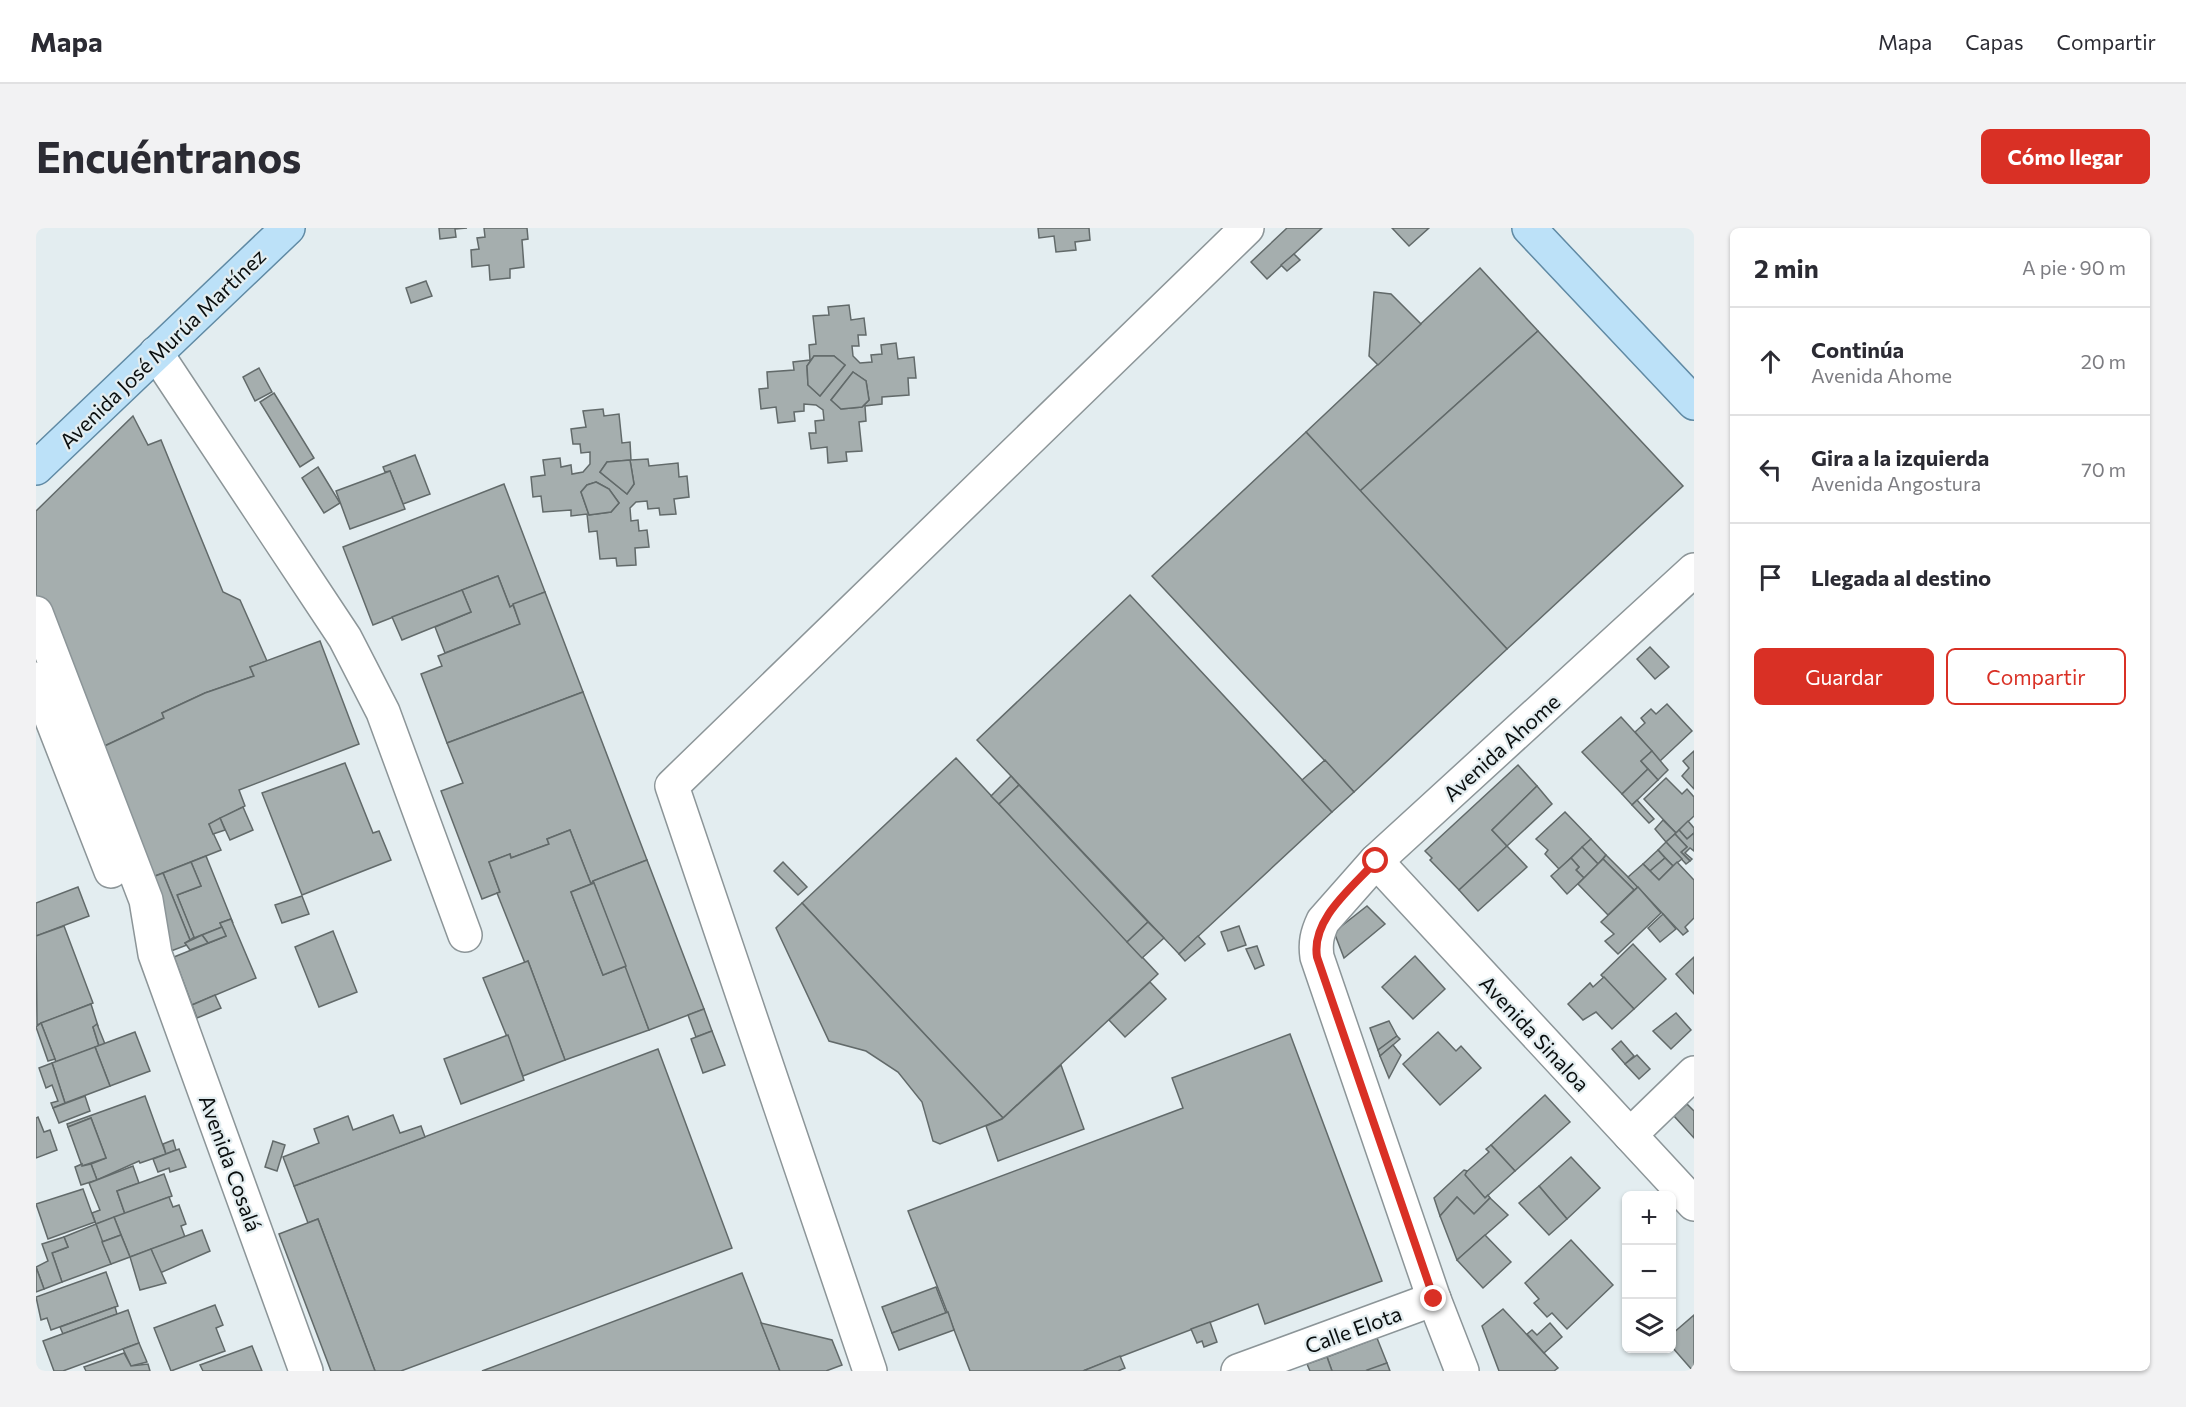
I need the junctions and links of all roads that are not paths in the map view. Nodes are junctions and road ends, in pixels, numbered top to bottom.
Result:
1 (288, 228) edge
2 (1529, 228) edge
3 (1236, 238) edge
4 (156, 353) junction
5 (1694, 403) edge
6 (36, 468) edge
7 (1694, 570) edge
8 (36, 613) edge
9 (36, 679) edge
10 (1376, 861) junction
11 (465, 935) dead end
12 (156, 954) junction
13 (1694, 1073) edge
14 (1630, 1136) junction
15 (1694, 1204) edge
16 (1434, 1299) junction
17 (306, 1371) edge
18 (870, 1371) edge
19 (1238, 1371) edge
20 (1462, 1371) edge

1 - 4 main road, Avenida José Murúa Martínez
2 - 5 main road
3 - 18 street
4 - 6 main road, Avenida José Murúa Martínez
4 - 11 street
7 - 10 street, Avenida Ahome
8 - 12 street, Avenida Cosalá
9 - 12 street, Avenida Cosalá
10 - 14 street, Avenida Sinaloa
10 - 16 street, Avenida Ahome
12 - 17 street, Avenida Cosalá
13 - 14 street
14 - 15 street, Avenida Sinaloa
16 - 19 street, Calle Elota
16 - 20 street

